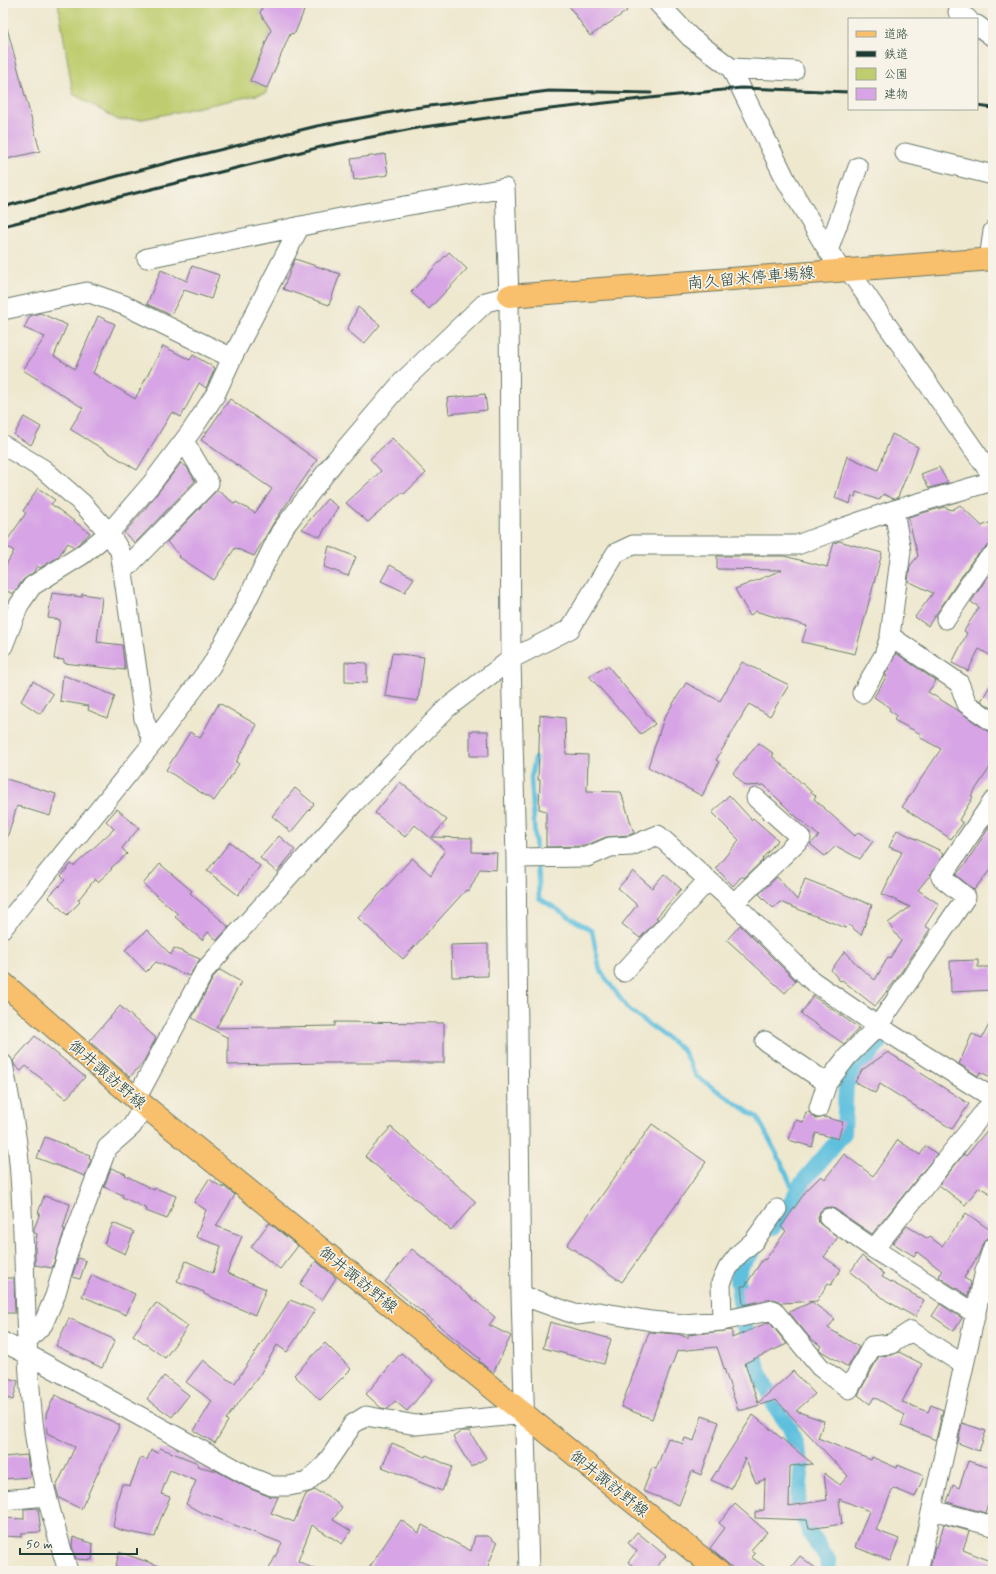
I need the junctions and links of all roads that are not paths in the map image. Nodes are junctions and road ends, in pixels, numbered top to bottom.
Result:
1 (658, 3) edge
2 (978, 26) edge
3 (993, 37) edge
4 (731, 68) junction
5 (794, 71) dead end
6 (905, 153) dead end
7 (858, 167) dead end
8 (993, 175) edge
9 (300, 226) junction
10 (993, 231) edge
11 (828, 251) junction
12 (147, 258) dead end
13 (991, 259) edge
14 (844, 270) junction
15 (509, 296) junction
16 (3, 310) edge
17 (232, 358) junction
18 (184, 440) junction
19 (3, 445) edge
20 (993, 477) edge
21 (993, 481) edge
22 (894, 510) junction
23 (109, 533) junction
24 (993, 555) edge
25 (123, 567) junction
26 (946, 619) dead end
27 (890, 636) junction
28 (3, 646) edge
29 (511, 659) junction
30 (862, 693) dead end
31 (993, 722) edge
32 (153, 743) junction
33 (756, 798) dead end
34 (993, 801) edge
35 (516, 858) junction
36 (708, 880) junction
37 (734, 904) junction
38 (3, 928) edge
39 (624, 972) dead end
40 (3, 983) edge
41 (878, 1026) junction
42 (765, 1041) dead end
43 (3, 1064) edge
44 (827, 1083) junction
45 (993, 1098) edge
46 (993, 1101) edge
47 (140, 1102) junction
48 (819, 1108) dead end
49 (777, 1209) dead end
50 (829, 1218) dead end
51 (993, 1248) edge
52 (874, 1249) junction
53 (521, 1296) junction
54 (976, 1314) junction
55 (722, 1322) junction
56 (3, 1342) edge
57 (27, 1348) junction
58 (964, 1365) junction
59 (525, 1414) junction
60 (47, 1496) junction
61 (3, 1500) edge
62 (932, 1510) junction
63 (993, 1526) edge
64 (68, 1571) edge
65 (529, 1571) edge
66 (718, 1571) edge
67 (918, 1571) edge

1 - 4 street
2 - 3 street
4 - 5 street
4 - 11 street
6 - 8 street
7 - 11 street
9 - 12 street
9 - 15 street
9 - 17 street
10 - 13 street
11 - 14 street
13 - 14 main road, 南久留米停車場線
14 - 15 main road, 南久留米停車場線
14 - 20 street
15 - 29 street
15 - 32 street
16 - 17 street
17 - 18 street
18 - 23 street
18 - 25 street
19 - 23 street
21 - 22 street
22 - 27 street
22 - 29 street
23 - 25 street
23 - 28 street
24 - 26 street
25 - 32 street
27 - 30 street
27 - 31 street
29 - 35 street
29 - 47 street
32 - 38 street
33 - 37 street
34 - 41 street
35 - 36 street
35 - 53 street
36 - 37 street
36 - 39 street
37 - 41 street
40 - 47 main road, 御井諏訪野線
41 - 44 street
41 - 45 street
42 - 44 street
43 - 57 street
44 - 48 street
46 - 52 street
47 - 57 street
47 - 59 main road, 御井諏訪野線
49 - 55 street
50 - 52 street
51 - 54 street
52 - 54 street
53 - 55 street
53 - 59 street
54 - 58 street
55 - 58 street
56 - 57 street
57 - 59 street
57 - 60 street
58 - 62 street
59 - 65 street
59 - 66 main road, 御井諏訪野線
60 - 61 street
60 - 64 street
62 - 63 street
62 - 67 street

